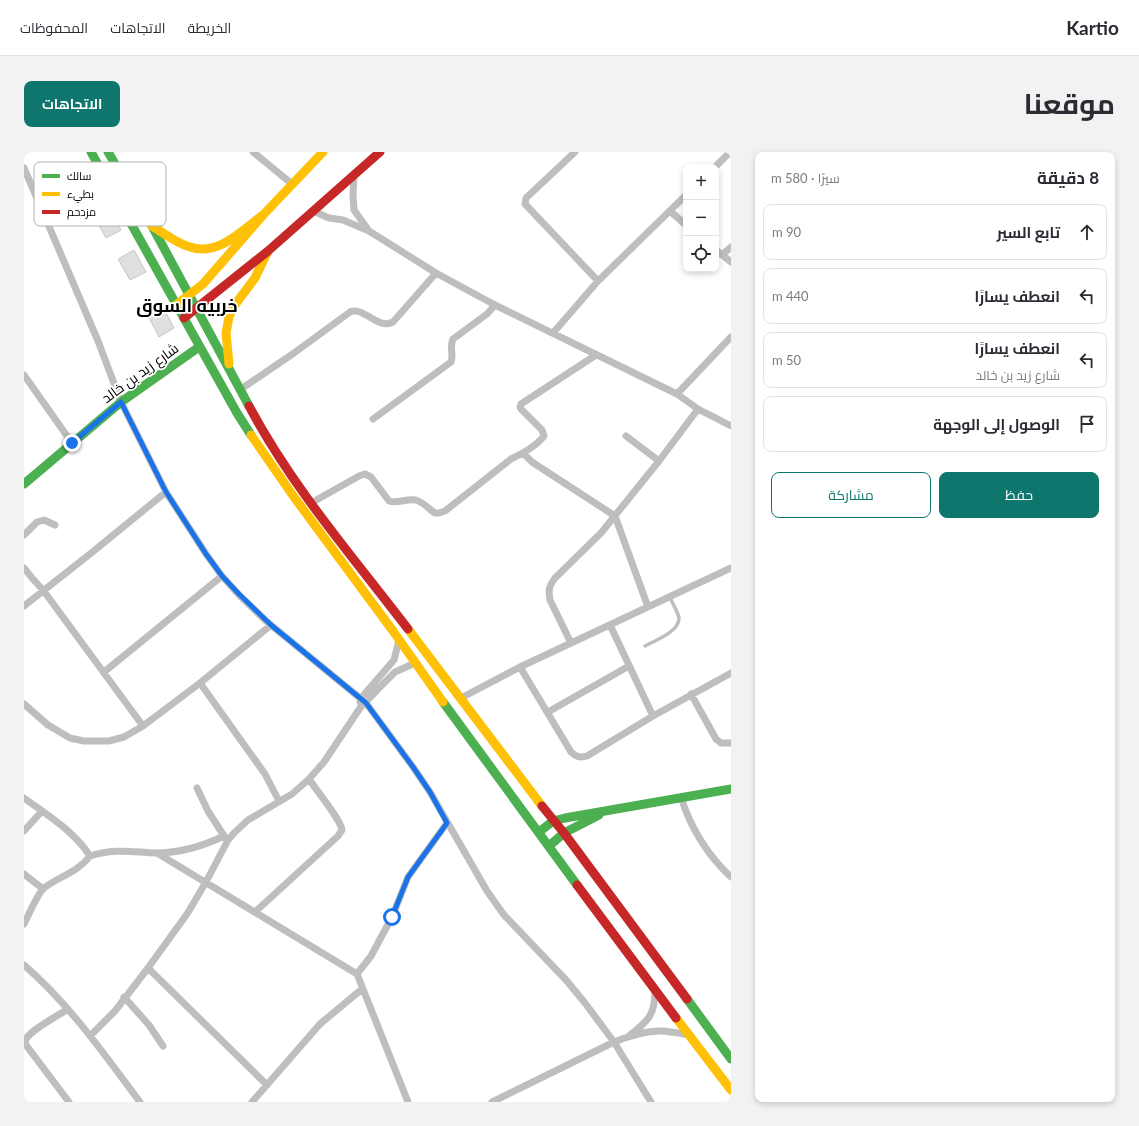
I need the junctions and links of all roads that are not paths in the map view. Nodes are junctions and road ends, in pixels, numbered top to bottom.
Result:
1 (91, 152) edge
2 (108, 152) edge
3 (254, 152) edge
4 (324, 152) edge
5 (380, 152) edge
6 (575, 152) edge
7 (730, 152) edge
8 (97, 162) edge
9 (114, 162) edge
10 (718, 164) edge
11 (24, 168) edge
12 (354, 175) junction
13 (292, 184) junction
14 (34, 191) edge
15 (683, 198) edge
16 (313, 211) junction
17 (670, 211) junction
18 (264, 214) junction
19 (683, 222) edge
20 (49, 226) edge
21 (132, 226) edge
22 (152, 226) joint
23 (369, 231) junction
24 (731, 247) edge
25 (268, 251) junction
26 (719, 252) edge
27 (722, 255) junction
28 (731, 262) edge
29 (436, 273) junction
30 (598, 281) junction
31 (189, 294) junction
32 (176, 305) junction
33 (495, 305) junction
34 (196, 307) junction
35 (184, 318) junction
36 (553, 333) junction
37 (731, 337) edge
38 (199, 347) junction
39 (596, 354) junction
40 (229, 367) junction
41 (24, 375) edge
42 (241, 390) junction
43 (677, 394) junction
44 (121, 402) junction
45 (698, 409) junction
46 (373, 419) dead end
47 (731, 426) edge
48 (626, 436) dead end
49 (72, 443) junction
50 (523, 453) junction
51 (659, 461) junction
52 (24, 484) edge
53 (166, 492) junction
54 (312, 503) junction
55 (615, 516) junction
56 (55, 526) dead end
57 (24, 535) edge
58 (24, 568) edge
59 (731, 568) edge
60 (222, 576) junction
61 (43, 590) junction
62 (670, 597) junction
63 (24, 606) edge
64 (648, 607) junction
65 (271, 625) junction
66 (610, 625) junction
67 (399, 639) junction
68 (571, 642) junction
69 (645, 646) dead end
70 (415, 663) junction
71 (629, 666) junction
72 (520, 667) junction
73 (104, 672) junction
74 (731, 673) edge
75 (200, 683) junction
76 (691, 694) junction
77 (461, 698) junction
78 (364, 700) junction
79 (25, 707) edge
80 (548, 712) junction
81 (653, 716) junction
82 (143, 726) junction
83 (731, 743) edge
84 (309, 779) junction
85 (197, 788) dead end
86 (731, 789) edge
87 (681, 797) junction
88 (24, 798) edge
89 (279, 801) junction
90 (610, 810) junction
91 (42, 812) junction
92 (553, 821) junction
93 (447, 823) junction
94 (24, 831) edge
95 (539, 832) junction
96 (564, 833) junction
97 (226, 838) junction
98 (549, 846) junction
99 (157, 853) junction
100 (90, 856) junction
101 (24, 874) edge
102 (731, 877) edge
103 (206, 882) junction
104 (43, 889) junction
105 (255, 912) junction
106 (24, 924) edge
107 (24, 965) edge
108 (148, 968) junction
109 (357, 974) junction
110 (362, 989) junction
111 (655, 990) junction
112 (124, 997) junction
113 (68, 1009) junction
114 (691, 1035) junction
115 (90, 1036) junction
116 (628, 1037) junction
117 (614, 1042) junction
118 (163, 1046) dead end
119 (731, 1059) edge
120 (267, 1085) junction
121 (731, 1090) edge
122 (69, 1102) edge
123 (140, 1102) edge
124 (252, 1102) edge
125 (408, 1102) edge
126 (492, 1102) edge
127 (651, 1102) edge

1 - 8 main road
2 - 9 main road
3 - 13 street
4 - 13 main road
5 - 12 main road
6 - 30 street
7 - 10 street
11 - 14 street
12 - 16 main road
12 - 23 street
13 - 18 main road
15 - 17 street
16 - 23 street
16 - 25 main road
17 - 19 street
17 - 30 street
18 - 22 main road
18 - 31 main road
20 - 44 street
21 - 32 main road
22 - 31 main road
23 - 29 street
24 - 27 street
25 - 34 main road
25 - 40 main road
26 - 27 street
27 - 28 street
29 - 33 street
29 - 42 street
30 - 36 street
31 - 32 main road
31 - 34 main road
32 - 35 main road
33 - 36 street
33 - 46 street
34 - 35 main road
34 - 40 main road
35 - 38 main road
36 - 39 street
37 - 43 street
38 - 44 main road, شارع زيد بن خالد
38 - 67 main road
39 - 43 street
39 - 50 street
40 - 42 main road
41 - 49 street
42 - 54 main road
43 - 45 street
44 - 49 main road, شارع زيد بن خالد
44 - 53 street
45 - 47 street
45 - 51 street
48 - 51 street
49 - 52 main road, شارع زيد بن خالد
50 - 54 street
50 - 55 street
51 - 55 street
53 - 60 street
53 - 61 street
54 - 77 main road
55 - 64 street
55 - 68 street
56 - 57 street
58 - 61 street
59 - 62 street
60 - 65 street
60 - 73 street
61 - 63 street
61 - 73 street
62 - 64 street
62 - 69 lane
64 - 66 street
65 - 75 street
65 - 78 street
66 - 68 street
66 - 71 street
67 - 70 main road
67 - 78 street
68 - 72 street
70 - 78 street
70 - 95 main road
71 - 80 street
71 - 81 street
72 - 77 street
72 - 80 street
73 - 82 street
74 - 76 street
75 - 82 street
75 - 89 street
76 - 81 street
76 - 83 street
77 - 92 main road
78 - 84 street
78 - 93 street
79 - 82 street
80 - 81 street
84 - 89 street
84 - 105 street
85 - 97 street
86 - 87 main road
87 - 90 main road
87 - 102 street
88 - 91 street
89 - 97 street
90 - 92 main road
90 - 96 main road
91 - 94 street
91 - 100 street
92 - 95 main road
92 - 96 main road
93 - 109 street
93 - 117 street
95 - 98 main road
96 - 98 main road
96 - 119 main road
97 - 99 street
97 - 103 street
98 - 111 main road
99 - 100 street
99 - 103 street
100 - 104 street
101 - 104 street
103 - 105 street
103 - 108 street
104 - 106 street
105 - 109 street
107 - 113 street
108 - 112 street
108 - 120 street
109 - 110 street
110 - 120 street
110 - 125 street
111 - 114 main road
111 - 116 street
112 - 115 street
112 - 118 street
113 - 115 street
113 - 122 street
114 - 116 street
114 - 121 main road
115 - 123 street
116 - 117 street
117 - 126 street
117 - 127 street
120 - 124 street

